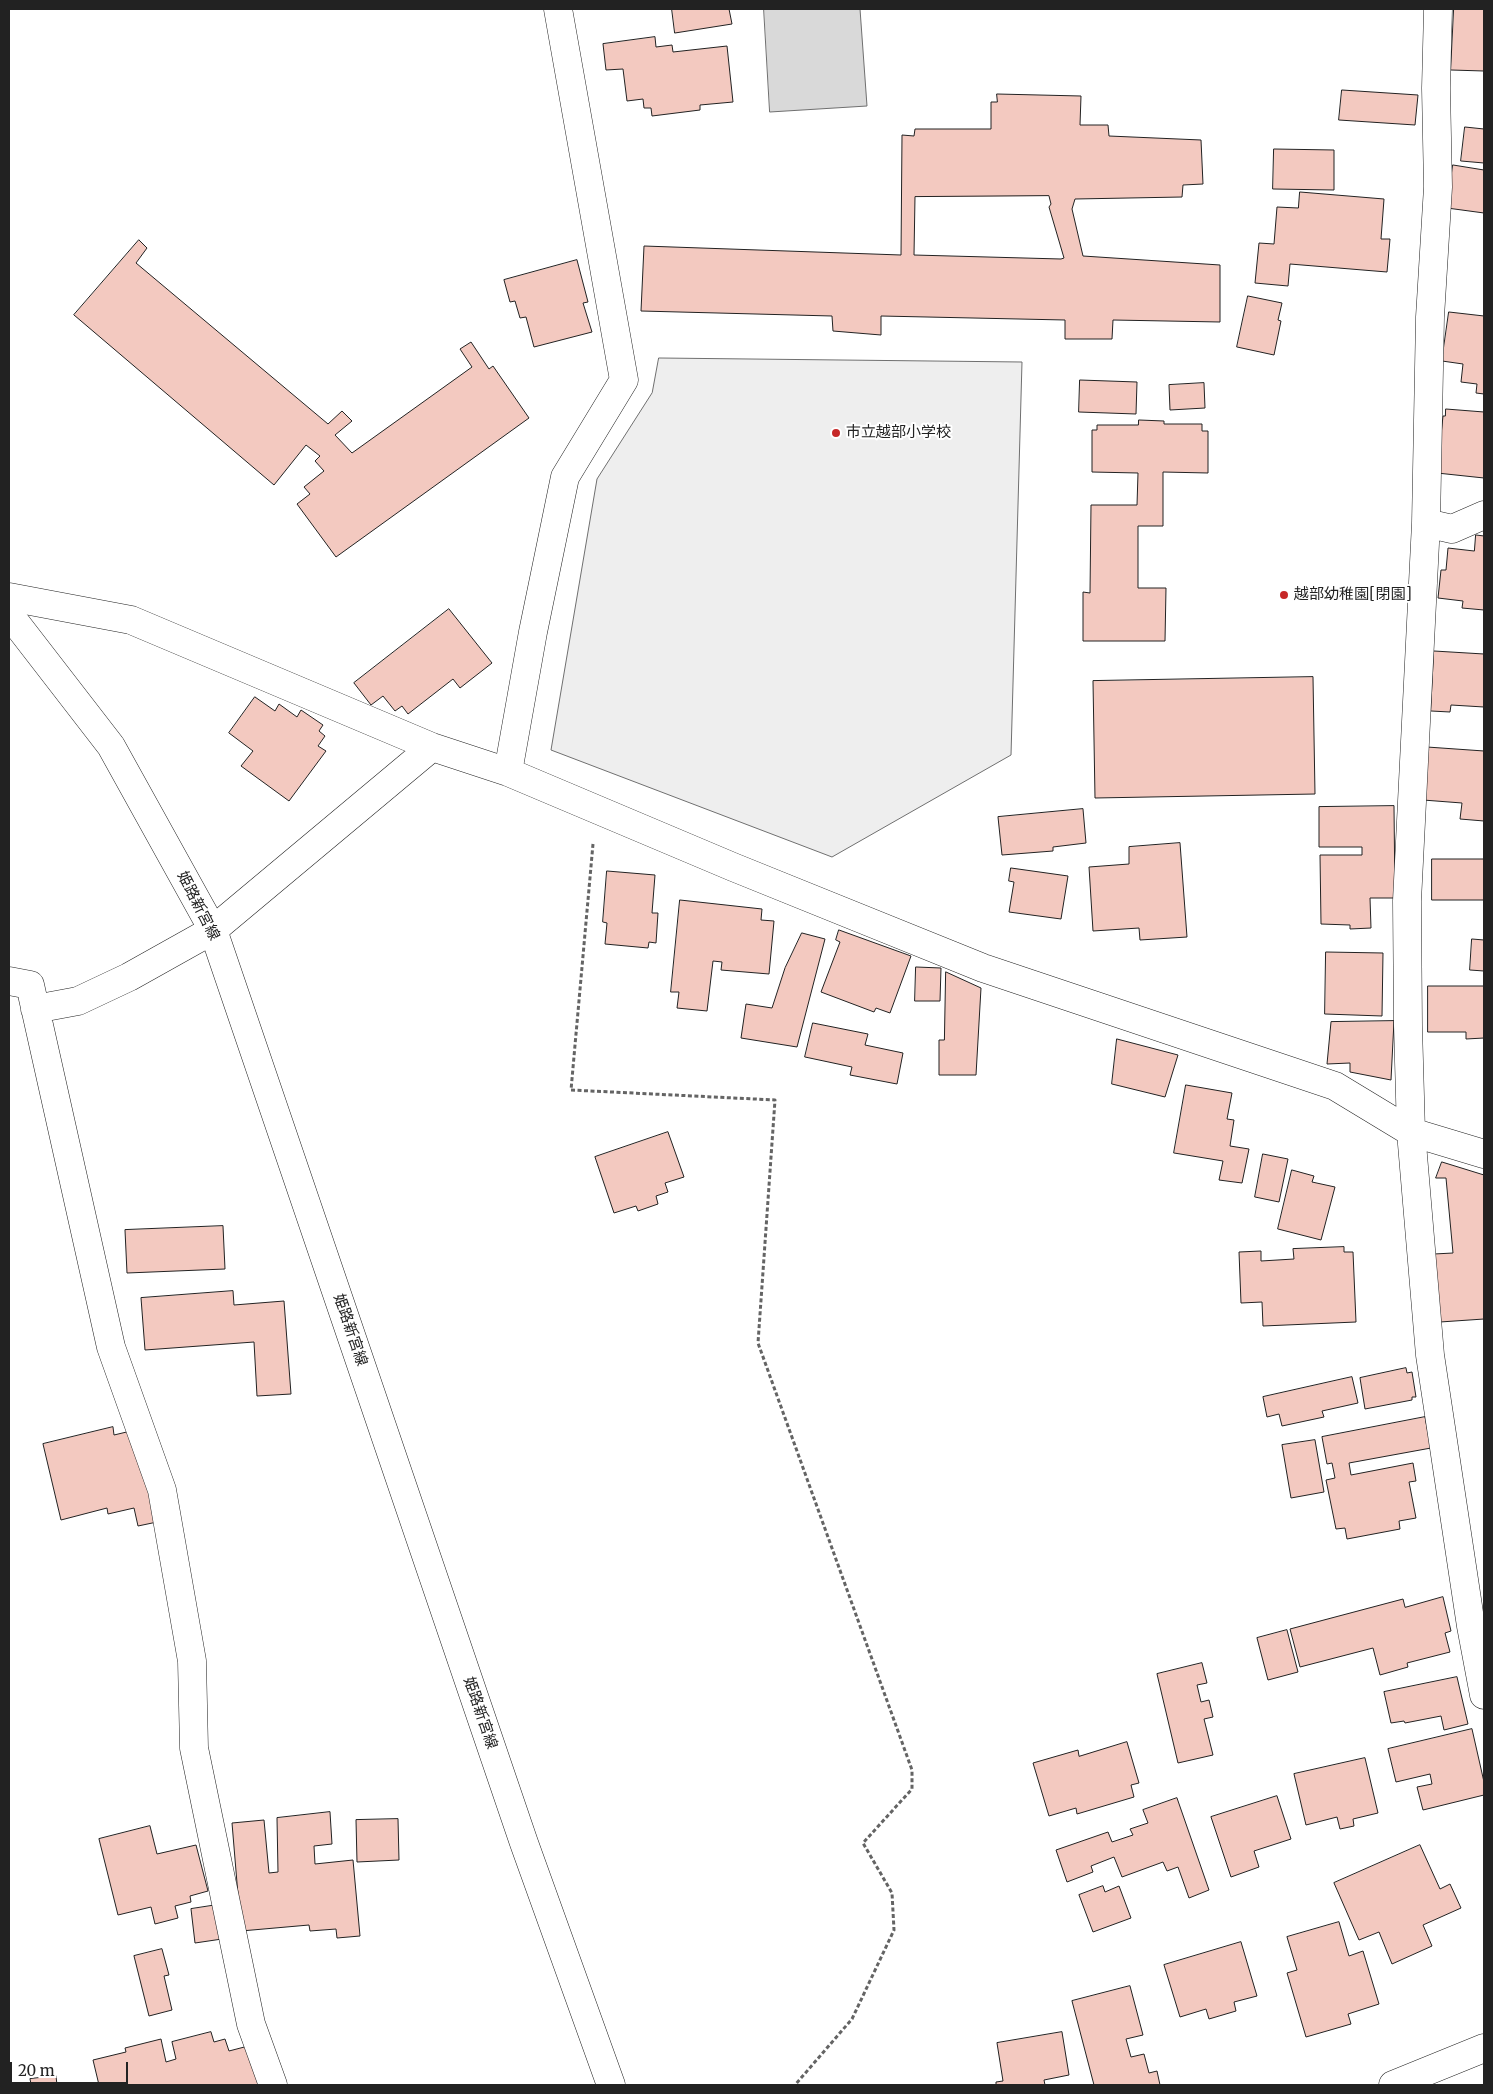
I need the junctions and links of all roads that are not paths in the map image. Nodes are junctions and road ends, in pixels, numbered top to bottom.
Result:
1 (558, 9) edge
2 (1438, 9) edge
3 (1484, 515) edge
4 (1426, 523) junction
5 (9, 597) edge
6 (9, 614) edge
7 (432, 747) junction
8 (508, 772) junction
9 (213, 930) junction
10 (9, 981) edge
11 (35, 1009) junction
12 (1411, 1132) junction
13 (1484, 1154) edge
14 (1484, 1695) edge
15 (1484, 2048) edge
16 (273, 2085) edge
17 (611, 2085) edge
18 (1393, 2085) edge

1 - 8 street
2 - 4 street
3 - 4 street
4 - 12 street
5 - 7 street
6 - 9 street, 姫路新宮線
7 - 8 street
7 - 9 street
8 - 12 street
9 - 11 street
9 - 17 street, 姫路新宮線
10 - 11 street
11 - 16 street
12 - 13 street
12 - 14 street
15 - 18 street

